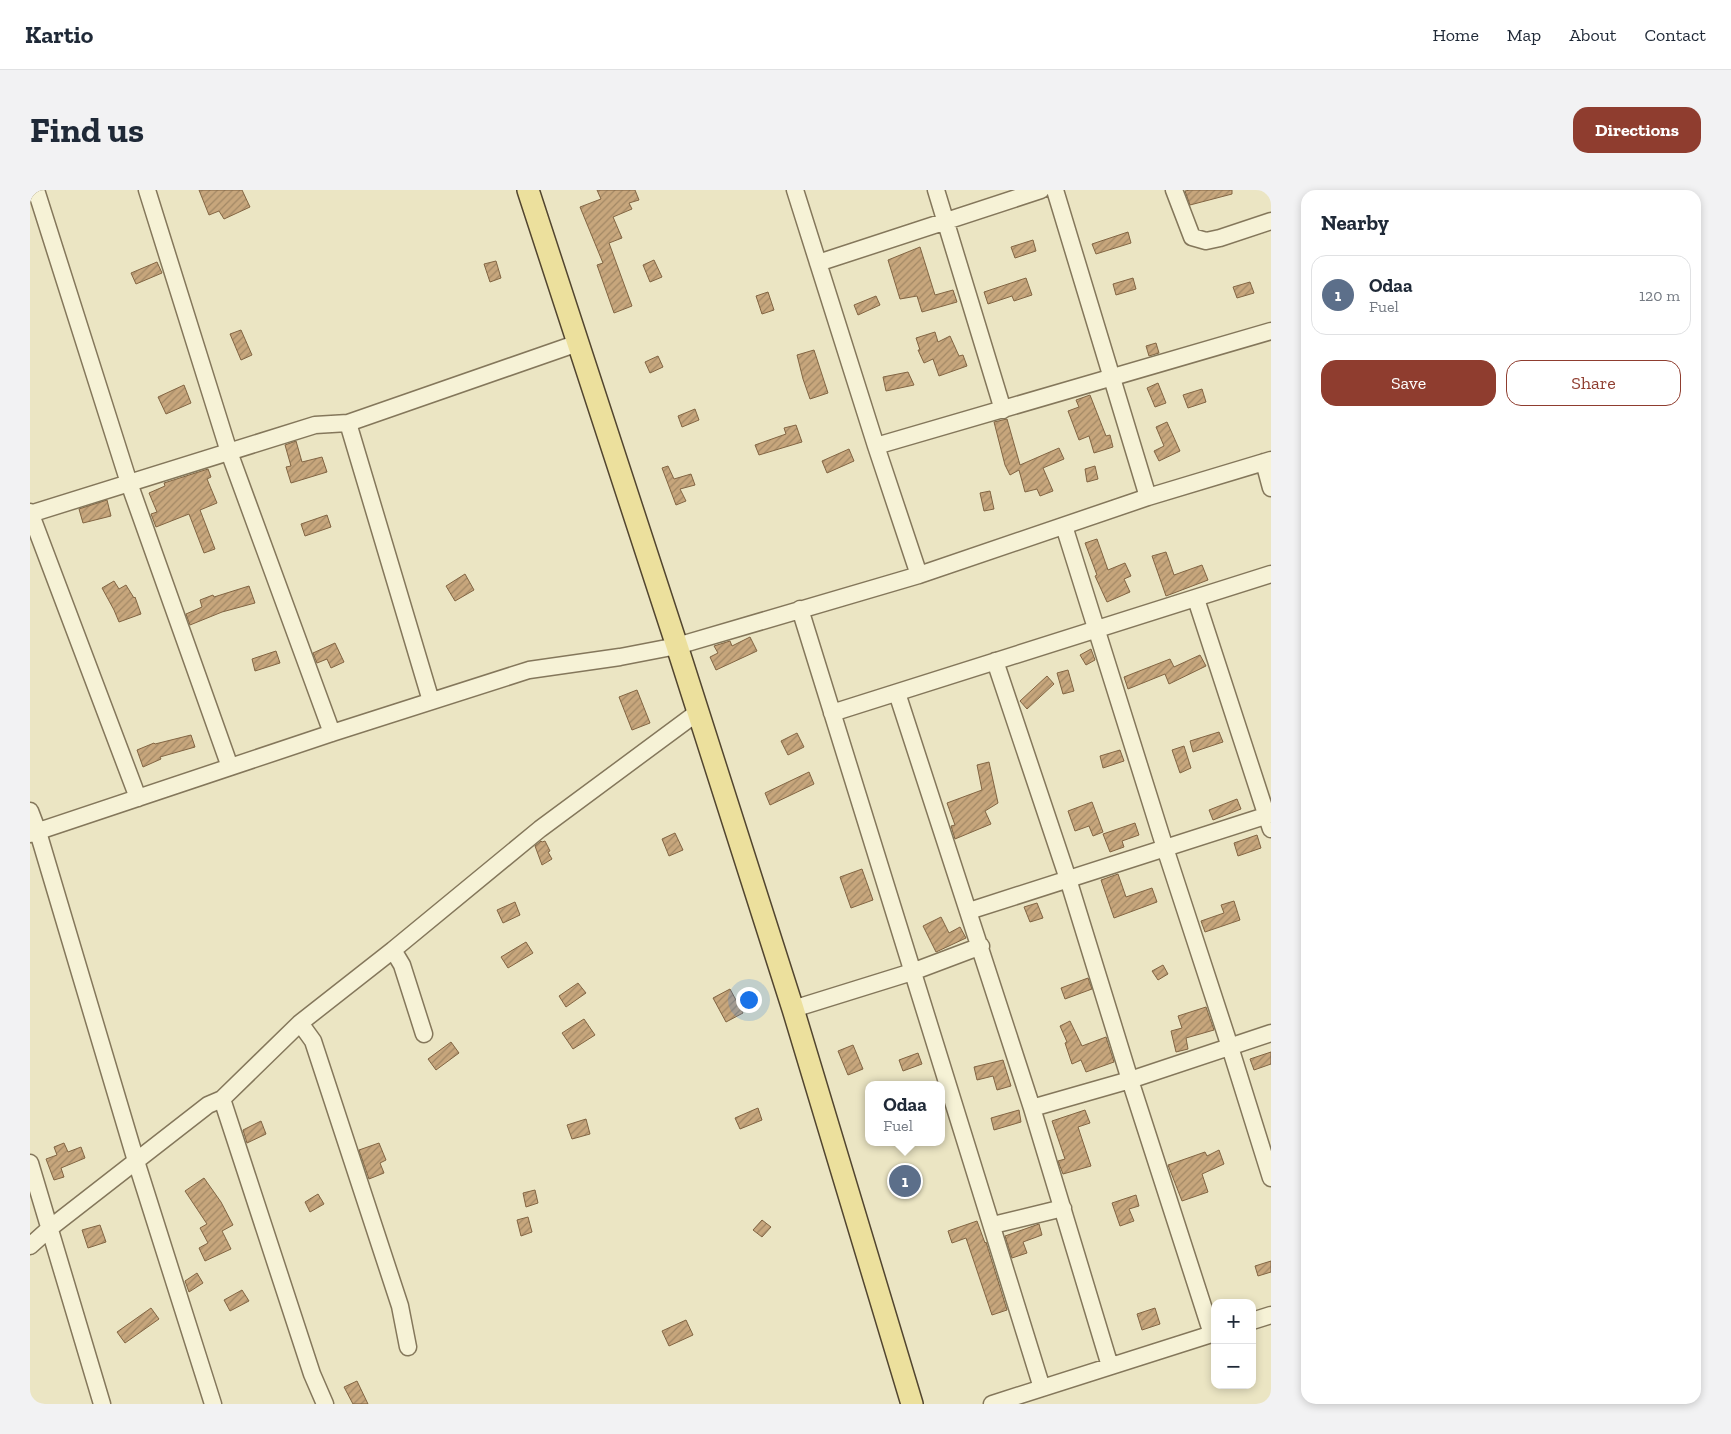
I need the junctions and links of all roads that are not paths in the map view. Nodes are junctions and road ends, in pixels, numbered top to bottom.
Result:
1 (36, 190) edge
2 (147, 190) edge
3 (528, 190) edge
4 (795, 190) edge
5 (936, 190) edge
6 (1041, 190) edge
7 (1055, 190) edge
8 (1174, 190) edge
9 (1271, 221) edge
10 (946, 222) junction
11 (818, 263) junction
12 (1271, 331) edge
13 (578, 343) junction
14 (1111, 379) junction
15 (1003, 410) junction
16 (348, 423) junction
17 (876, 446) junction
18 (229, 452) junction
19 (1267, 461) edge
20 (129, 483) junction
21 (1271, 488) edge
22 (1148, 497) junction
23 (30, 514) edge
24 (1064, 526) junction
25 (919, 574) junction
26 (1271, 574) edge
27 (1196, 599) junction
28 (800, 610) junction
29 (1096, 629) junction
30 (677, 646) junction
31 (994, 661) junction
32 (897, 693) junction
33 (431, 701) junction
34 (698, 712) junction
35 (832, 713) junction
36 (332, 733) junction
37 (230, 767) junction
38 (138, 798) junction
39 (30, 811) edge
40 (1270, 820) edge
41 (34, 833) edge
42 (1165, 848) junction
43 (1068, 879) junction
44 (969, 911) junction
45 (980, 946) junction
46 (394, 950) junction
47 (912, 972) junction
48 (793, 1009) junction
49 (300, 1023) junction
50 (424, 1034) dead end
51 (1271, 1034) edge
52 (1230, 1047) junction
53 (1130, 1080) junction
54 (222, 1099) junction
55 (1032, 1108) junction
56 (136, 1160) junction
57 (30, 1163) edge
58 (1271, 1178) edge
59 (1062, 1208) junction
60 (993, 1225) junction
61 (50, 1228) junction
62 (30, 1246) edge
63 (1271, 1315) edge
64 (1256, 1320) edge
65 (1211, 1327) edge
66 (1211, 1334) edge
67 (408, 1347) dead end
68 (1110, 1366) junction
69 (1042, 1388) junction
70 (102, 1404) edge
71 (213, 1404) edge
72 (324, 1404) edge
73 (912, 1404) edge
74 (992, 1404) edge

1 - 20 street
2 - 18 street
3 - 13 main road
4 - 11 street
5 - 10 street
6 - 10 street
7 - 14 street
8 - 9 street
10 - 11 street
10 - 15 street
11 - 17 street
12 - 14 street
13 - 16 street
13 - 30 main road
14 - 15 street
14 - 22 street
15 - 17 street
16 - 18 street
16 - 33 street
17 - 25 street
18 - 20 street
18 - 36 street
19 - 21 street
19 - 22 street
20 - 23 street
20 - 37 street
22 - 24 street
23 - 38 street
24 - 25 street
24 - 29 street
25 - 28 street
26 - 27 street
27 - 29 street
27 - 40 street
28 - 30 street
28 - 35 street
29 - 31 street
29 - 42 street
30 - 33 street
30 - 34 main road
31 - 32 street
31 - 43 street
32 - 35 street
32 - 44 street
33 - 36 street
34 - 46 street
34 - 48 main road
35 - 47 street
36 - 37 street
37 - 38 street
38 - 41 street
39 - 41 street
40 - 42 street
41 - 56 street
42 - 43 street
42 - 52 street
43 - 44 street
43 - 53 street
44 - 45 street
45 - 47 street
45 - 55 street
46 - 49 street
46 - 50 street
47 - 48 street
47 - 60 street
48 - 73 main road
49 - 54 street
49 - 67 street
51 - 52 street
52 - 53 street
52 - 58 street
53 - 55 street
53 - 65 street
54 - 56 street
54 - 72 street
55 - 59 street
56 - 61 street
56 - 71 street
57 - 61 street
59 - 60 street
59 - 68 street
60 - 69 street
61 - 62 street
61 - 70 street
63 - 64 street
66 - 68 street
68 - 69 street
69 - 74 street

